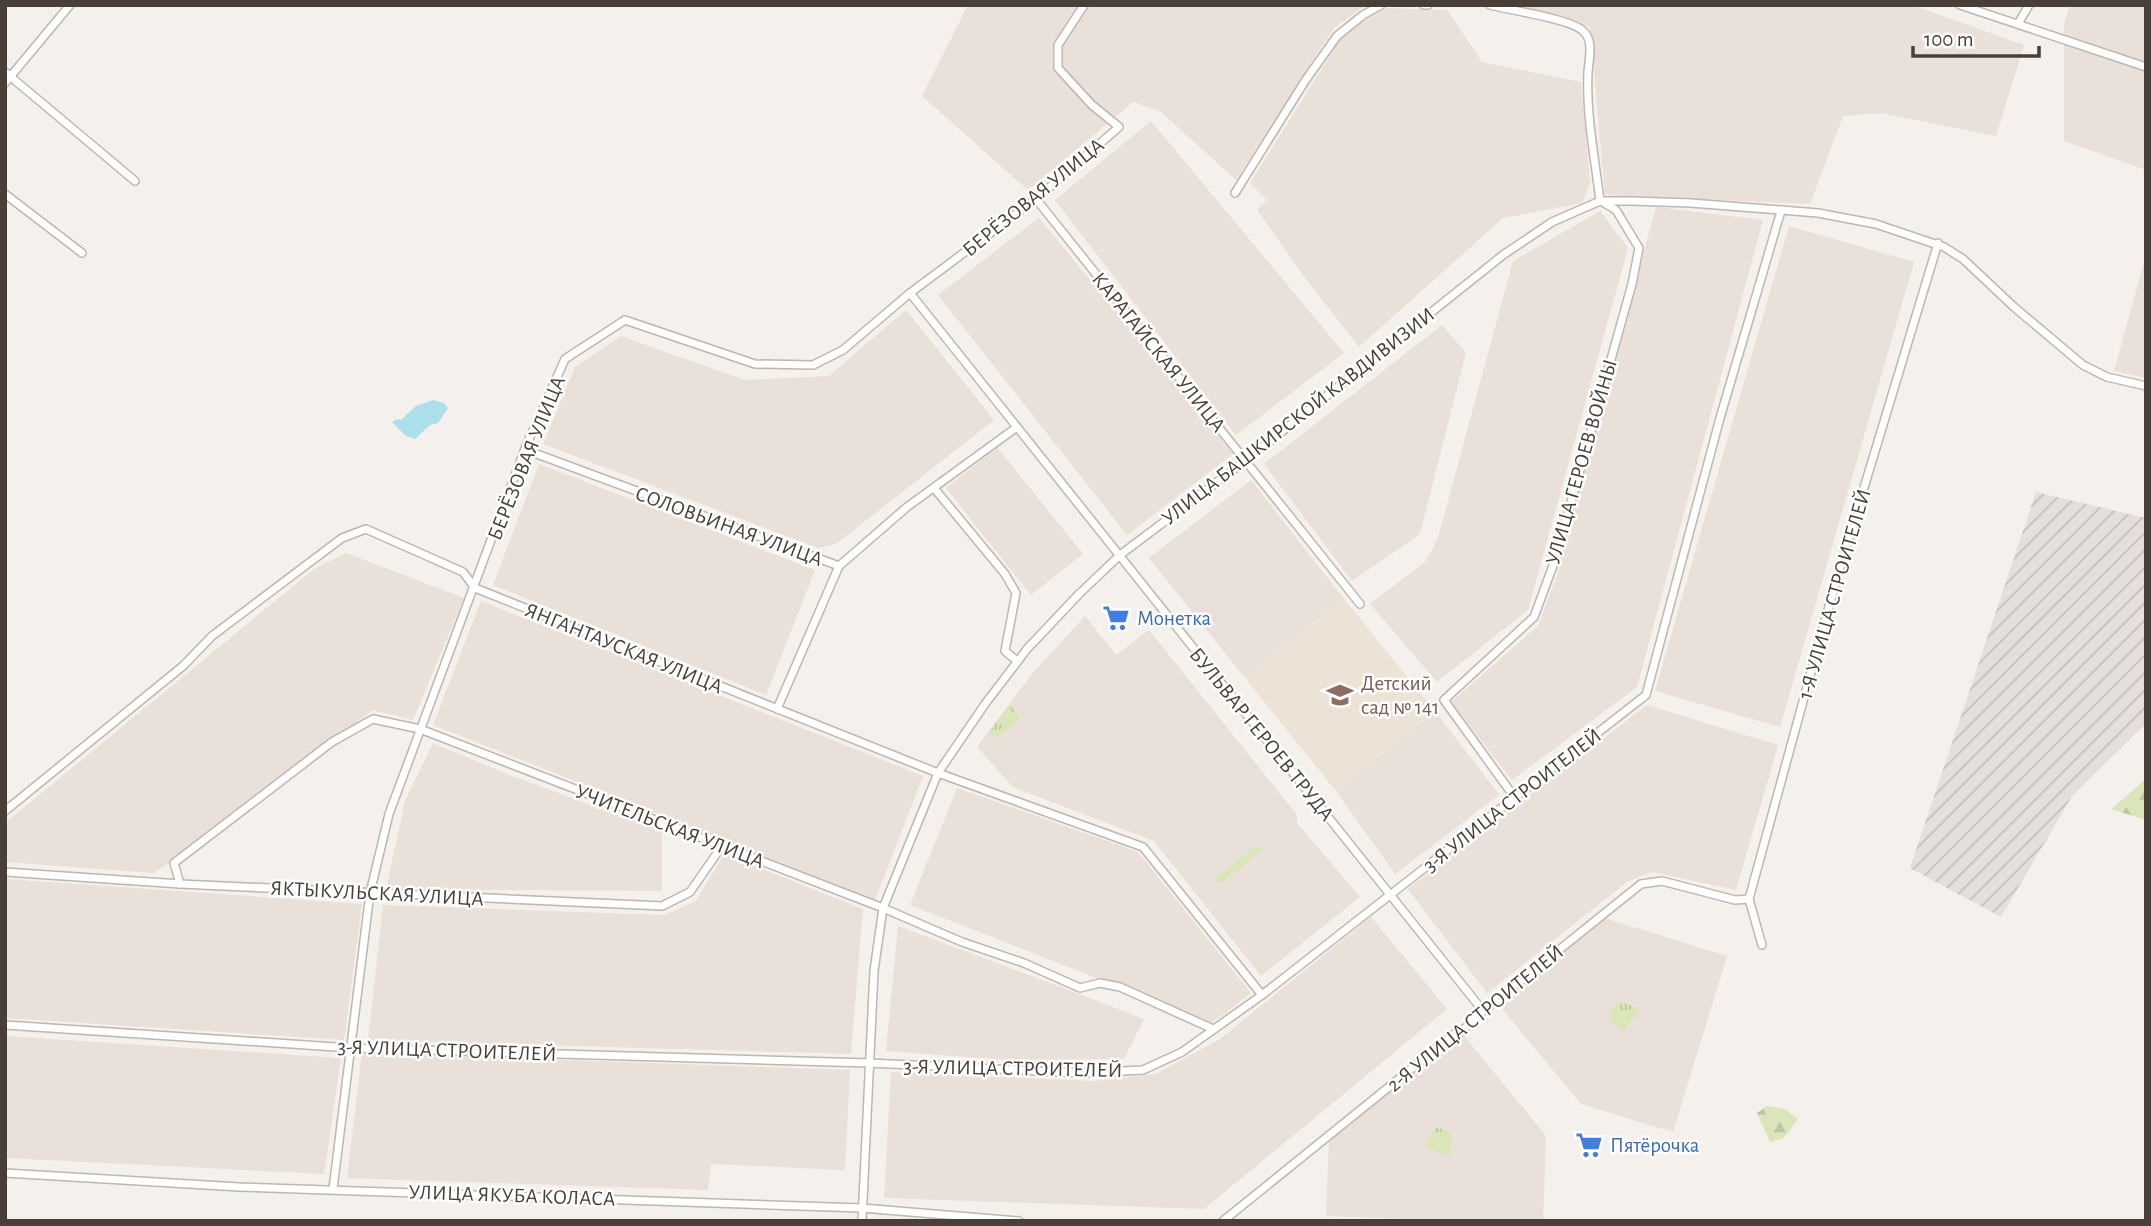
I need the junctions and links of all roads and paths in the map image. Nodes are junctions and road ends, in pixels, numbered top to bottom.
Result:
1 (70, 5) edge
2 (1084, 5) edge
3 (1381, 5) edge
4 (1490, 5) edge
5 (1960, 5) edge
6 (2029, 5) edge
7 (2018, 24) junction
8 (2146, 67) edge
9 (7, 77) edge
10 (135, 181) dead end
11 (1235, 193) dead end
12 (5, 194) edge
13 (1036, 199) junction
14 (1600, 201) junction
15 (1781, 211) junction
16 (1938, 243) junction
17 (82, 253) dead end
18 (910, 293) junction
19 (2146, 386) edge
20 (1017, 427) junction
21 (526, 450) junction
22 (1245, 461) junction
23 (934, 488) junction
24 (1120, 555) junction
25 (839, 566) junction
26 (475, 588) junction
27 (1360, 604) dead end
28 (1017, 661) junction
29 (777, 709) junction
30 (420, 729) junction
31 (938, 773) junction
32 (1515, 798) junction
33 (5, 811) edge
34 (722, 846) junction
35 (5, 872) edge
36 (180, 884) junction
37 (370, 893) junction
38 (1391, 895) junction
39 (1749, 899) junction
40 (883, 908) junction
41 (1762, 946) dead end
42 (1262, 995) junction
43 (1483, 1010) junction
44 (5, 1025) edge
45 (1213, 1029) junction
46 (351, 1048) junction
47 (869, 1063) junction
48 (5, 1173) edge
49 (333, 1189) junction
50 (862, 1208) junction
51 (862, 1221) edge
52 (1019, 1221) edge
53 (1223, 1221) edge

1 - 9 street
2 - 13 street, БЕРЁЗОВАЯ УЛИЦА
3 - 11 street
4 - 14 street
5 - 7 street
6 - 7 street
7 - 8 street
9 - 10 street
12 - 17 street
13 - 18 street, БЕРЁЗОВАЯ УЛИЦА
13 - 22 street, КАРАГАЙСКАЯ УЛИЦА
14 - 15 street, УЛИЦА БАШКИРСКОЙ КАВДИВИЗИИ
14 - 22 street, УЛИЦА БАШКИРСКОЙ КАВДИВИЗИИ
14 - 32 street, УЛИЦА ГЕРОЕВ ВОЙНЫ
15 - 16 street, УЛИЦА БАШКИРСКОЙ КАВДИВИЗИИ
15 - 32 street, 3-Я УЛИЦА СТРОИТЕЛЕЙ
16 - 19 street, УЛИЦА БАШКИРСКОЙ КАВДИВИЗИИ
16 - 39 street, 1-Я УЛИЦА СТРОИТЕЛЕЙ
18 - 20 street, БУЛЬВАР ГЕРОЕВ ТРУДА
18 - 21 street, БЕРЁЗОВАЯ УЛИЦА
20 - 23 street, СОЛОВЬИНАЯ УЛИЦА
20 - 24 street, БУЛЬВАР ГЕРОЕВ ТРУДА
21 - 25 street, СОЛОВЬИНАЯ УЛИЦА
21 - 26 street, БЕРЁЗОВАЯ УЛИЦА
22 - 24 street, УЛИЦА БАШКИРСКОЙ КАВДИВИЗИИ
22 - 27 street, КАРАГАЙСКАЯ УЛИЦА
23 - 25 street, СОЛОВЬИНАЯ УЛИЦА
23 - 28 street
24 - 28 street, УЛИЦА БАШКИРСКОЙ КАВДИВИЗИИ
24 - 38 street, БУЛЬВАР ГЕРОЕВ ТРУДА
25 - 29 street
26 - 29 street, ЯНГАНТАУСКАЯ УЛИЦА
26 - 30 street, БЕРЁЗОВАЯ УЛИЦА
26 - 33 street, ЯНГАНТАУСКАЯ УЛИЦА
28 - 31 street, УЛИЦА БАШКИРСКОЙ КАВДИВИЗИИ
29 - 31 street, ЯНГАНТАУСКАЯ УЛИЦА
30 - 34 street, УЧИТЕЛЬСКАЯ УЛИЦА
30 - 36 street, УЧИТЕЛЬСКАЯ УЛИЦА
30 - 37 street, БЕРЁЗОВАЯ УЛИЦА
31 - 40 street, УЛИЦА БАШКИРСКОЙ КАВДИВИЗИИ
31 - 42 street, ЯНГАНТАУСКАЯ УЛИЦА
32 - 38 street, 3-Я УЛИЦА СТРОИТЕЛЕЙ
34 - 37 street, ЯКТЫКУЛЬСКАЯ УЛИЦА
34 - 40 street, УЧИТЕЛЬСКАЯ УЛИЦА
35 - 36 street, ЯКТЫКУЛЬСКАЯ УЛИЦА
36 - 37 street, ЯКТЫКУЛЬСКАЯ УЛИЦА
37 - 46 street, БЕРЁЗОВАЯ УЛИЦА
38 - 42 street, 3-Я УЛИЦА СТРОИТЕЛЕЙ
38 - 43 street, БУЛЬВАР ГЕРОЕВ ТРУДА
39 - 41 street
39 - 43 street, 2-Я УЛИЦА СТРОИТЕЛЕЙ
40 - 45 street, УЧИТЕЛЬСКАЯ УЛИЦА
40 - 47 street, УЛИЦА БАШКИРСКОЙ КАВДИВИЗИИ
42 - 45 street, 3-Я УЛИЦА СТРОИТЕЛЕЙ
43 - 53 street, 2-Я УЛИЦА СТРОИТЕЛЕЙ
44 - 46 street, 3-Я УЛИЦА СТРОИТЕЛЕЙ
45 - 47 street, 3-Я УЛИЦА СТРОИТЕЛЕЙ
46 - 47 street, 3-Я УЛИЦА СТРОИТЕЛЕЙ
46 - 49 street, БЕРЁЗОВАЯ УЛИЦА
47 - 50 street, УЛИЦА БАШКИРСКОЙ КАВДИВИЗИИ
48 - 49 street, УЛИЦА ЯКУБА КОЛАСА
49 - 50 street, УЛИЦА ЯКУБА КОЛАСА
50 - 51 street, УЛИЦА БАШКИРСКОЙ КАВДИВИЗИИ
50 - 52 street, УЛИЦА ЯКУБА КОЛАСА

